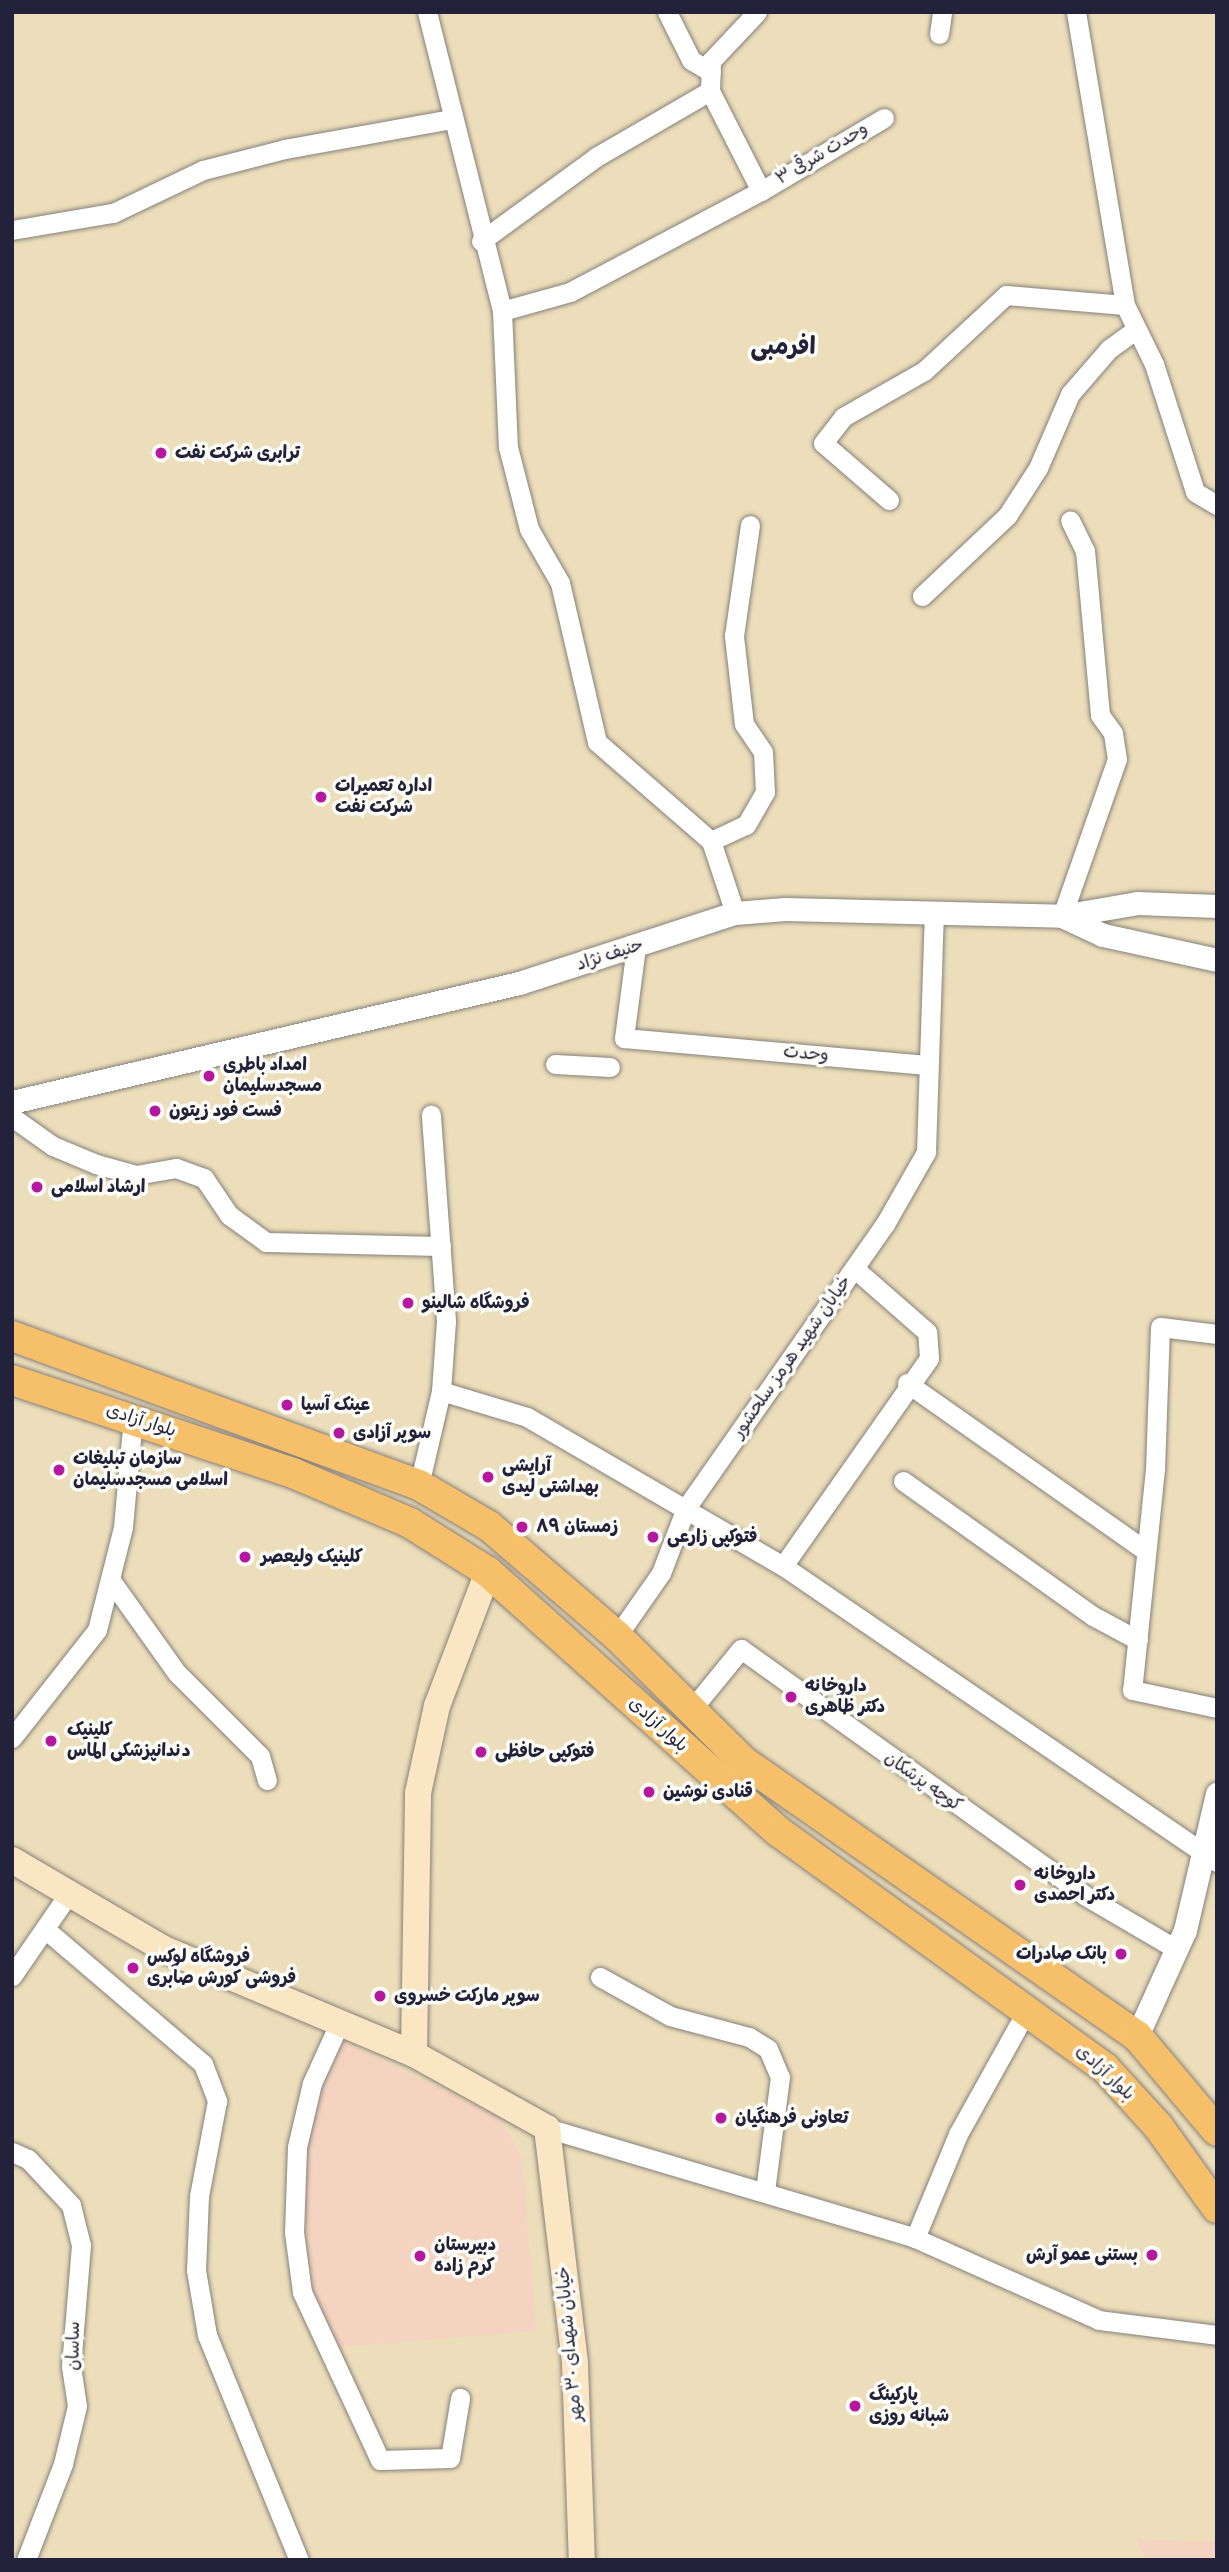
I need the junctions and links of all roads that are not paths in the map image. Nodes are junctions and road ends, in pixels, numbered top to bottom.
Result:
1 (427, 12) edge
2 (667, 12) edge
3 (757, 12) edge
4 (942, 12) edge
5 (1076, 12) edge
6 (939, 34) dead end
7 (710, 82) junction
8 (884, 118) dead end
9 (452, 119) junction
10 (761, 191) junction
11 (12, 230) edge
12 (481, 241) junction
13 (1125, 305) junction
14 (502, 311) junction
15 (1137, 329) junction
16 (888, 500) dead end
17 (1217, 505) edge
18 (1070, 520) dead end
19 (750, 525) dead end
20 (922, 596) dead end
21 (711, 841) junction
22 (1217, 906) edge
23 (934, 913) junction
24 (735, 914) junction
25 (1062, 916) junction
26 (636, 947) junction
27 (1217, 960) edge
28 (555, 1064) dead end
29 (927, 1065) junction
30 (610, 1067) dead end
31 (12, 1102) edge
32 (431, 1115) dead end
33 (12, 1117) edge
34 (441, 1246) junction
35 (854, 1268) junction
36 (1217, 1334) edge
37 (12, 1336) edge
38 (12, 1380) edge
39 (907, 1383) junction
40 (441, 1391) junction
41 (133, 1418) junction
42 (904, 1481) dead end
43 (419, 1485) junction
44 (686, 1508) junction
45 (1143, 1549) junction
46 (783, 1566) junction
47 (488, 1572) junction
48 (112, 1582) junction
49 (617, 1636) junction
50 (1138, 1640) junction
51 (1217, 1708) edge
52 (691, 1710) junction
53 (12, 1738) edge
54 (267, 1780) dead end
55 (1217, 1794) edge
56 (1210, 1859) edge
57 (12, 1860) edge
58 (69, 1893) junction
59 (45, 1929) junction
60 (1176, 1950) junction
61 (12, 1976) edge
62 (600, 1977) dead end
63 (1028, 2008) junction
64 (338, 2026) junction
65 (1137, 2036) junction
66 (414, 2054) junction
67 (1105, 2068) junction
68 (547, 2128) junction
69 (1217, 2131) edge
70 (12, 2152) edge
71 (765, 2191) junction
72 (1217, 2208) edge
73 (915, 2238) junction
74 (1217, 2335) edge
75 (460, 2398) dead end
76 (26, 2560) edge
77 (299, 2560) edge
78 (582, 2560) edge

1 - 9 street
2 - 7 street
3 - 7 street
4 - 6 street
5 - 13 street
7 - 10 street
7 - 12 street
8 - 10 street, وحدت شرقی ۳
9 - 11 street
9 - 12 street
10 - 14 street, وحدت شرقی ۳
12 - 14 street
13 - 15 street
13 - 16 street
14 - 21 street
15 - 17 street
15 - 20 street
18 - 25 street
19 - 21 street
21 - 24 street
22 - 25 street, حنیف نژاد
23 - 24 street, حنیف نژاد
23 - 25 street, حنیف نژاد
23 - 29 street
24 - 26 street, حنیف نژاد
25 - 27 street
26 - 29 street, وحدت
26 - 31 street, حنیف نژاد
28 - 30 street
29 - 35 street, خیابان شهید هرمز سلحشور
32 - 34 street
33 - 34 street
34 - 40 street
35 - 39 street
35 - 44 street, خیابان شهید هرمز سلحشور
36 - 45 street
37 - 43 main road, بلوار آزادی
38 - 41 main road, بلوار آزادی
39 - 45 street
39 - 46 street
40 - 43 street
40 - 44 street
41 - 47 main road, بلوار آزادی
41 - 48 street
42 - 50 street
43 - 49 main road, بلوار آزادی
44 - 46 street
44 - 49 street, خیابان شهید هرمز سلحشور
45 - 50 street
46 - 56 street
47 - 63 main road, بلوار آزادی
47 - 66 main road
48 - 53 street
48 - 54 street
49 - 52 main road, بلوار آزادی
50 - 51 street
52 - 60 street, کوچه پزشکان
52 - 65 main road, بلوار آزادی
55 - 56 street
56 - 60 street
57 - 58 main road
58 - 59 street
58 - 64 main road
59 - 61 street
59 - 77 street
60 - 65 street
62 - 71 street
63 - 67 main road, بلوار آزادی
63 - 73 street
64 - 66 main road
64 - 75 street
65 - 67 main road
65 - 69 main road, بلوار آزادی
66 - 68 main road
67 - 72 main road, بلوار آزادی
68 - 71 street
68 - 78 main road, خیابان شهدای ۳۰ مهر
70 - 76 street, ساسان
71 - 73 street
73 - 74 street

